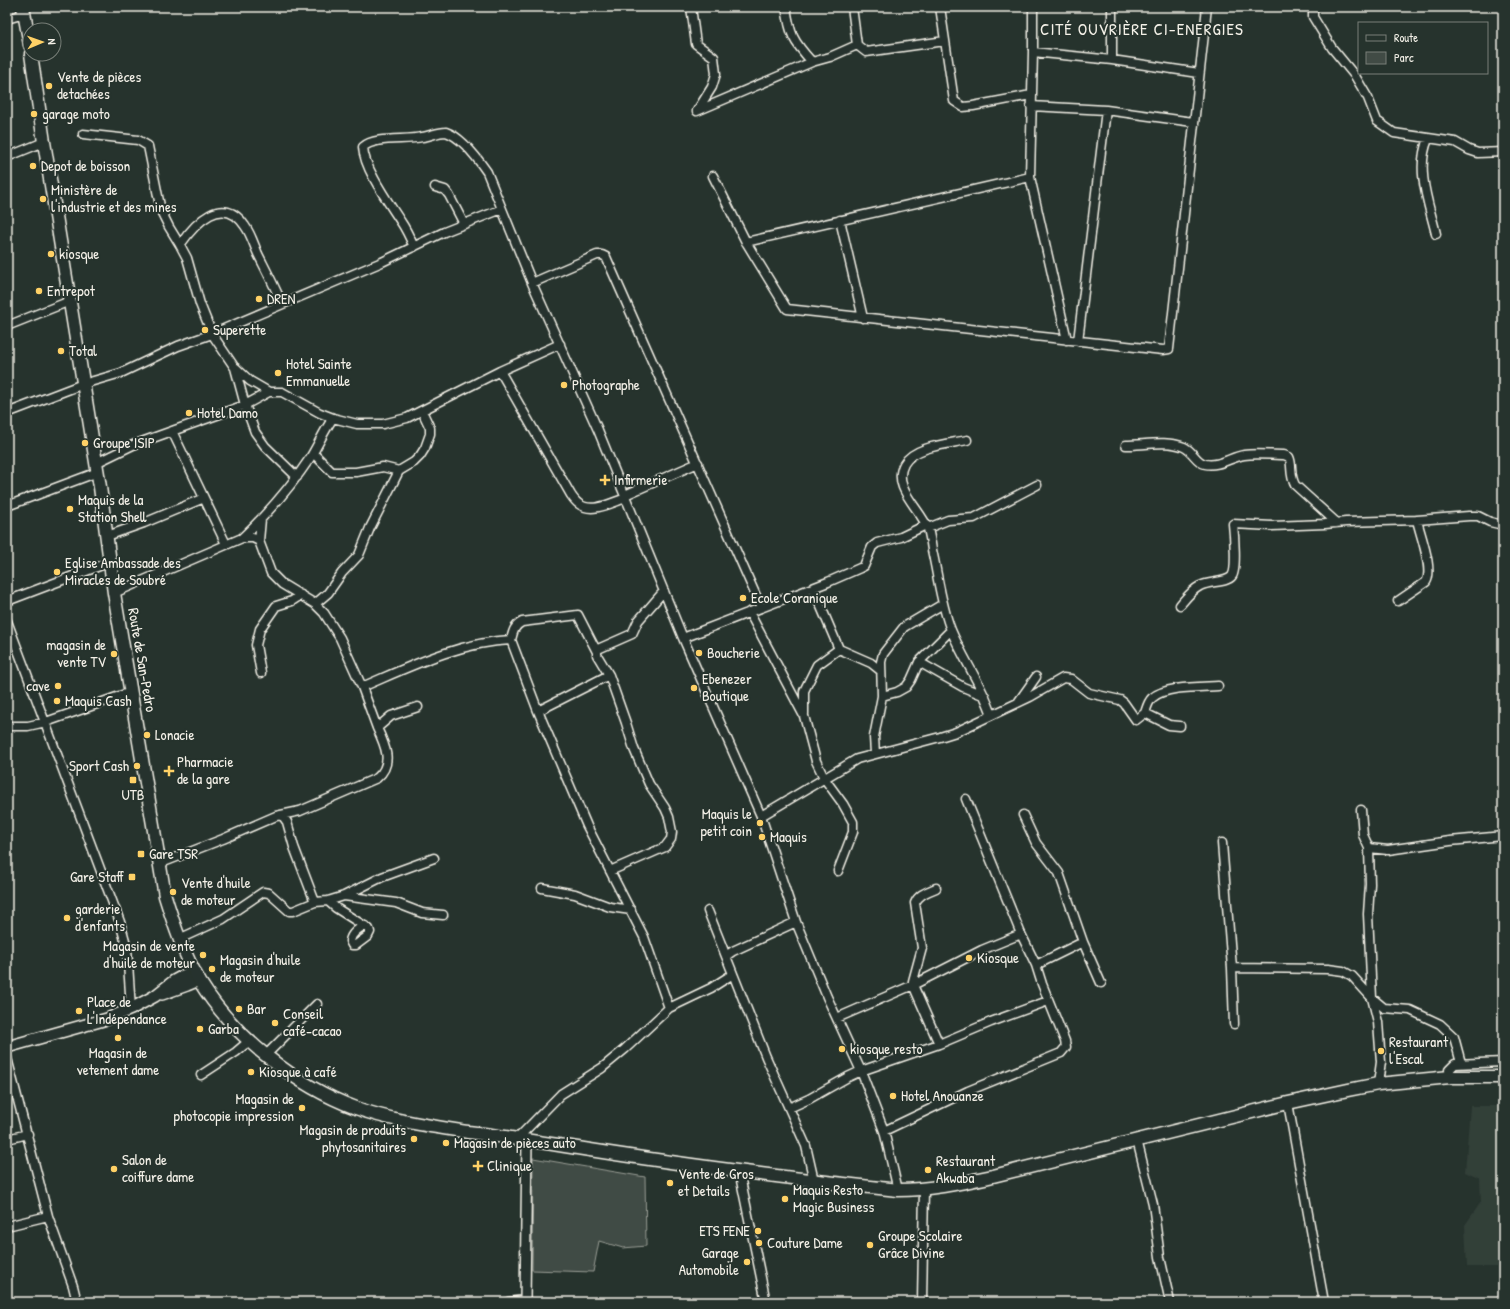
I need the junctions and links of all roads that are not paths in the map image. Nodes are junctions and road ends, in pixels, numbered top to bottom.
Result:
1 (691, 7) edge
2 (786, 7) edge
3 (852, 7) edge
4 (940, 7) edge
5 (1033, 7) edge
6 (1112, 7) edge
7 (1207, 7) edge
8 (1313, 7) edge
9 (24, 10) edge
10 (7, 19) edge
11 (26, 22) edge
12 (945, 41) junction
13 (857, 45) junction
14 (1033, 52) junction
15 (1112, 60) junction
16 (32, 62) edge
17 (812, 62) junction
18 (1199, 73) junction
19 (1031, 95) junction
20 (1031, 106) junction
21 (1106, 110) junction
22 (1193, 122) junction
23 (83, 134) dead end
24 (1428, 139) junction
25 (44, 142) junction
26 (1503, 152) edge
27 (7, 157) edge
28 (713, 176) dead end
29 (1030, 177) junction
30 (435, 187) dead end
31 (502, 209) junction
32 (840, 220) junction
33 (464, 224) junction
34 (1436, 234) dead end
35 (746, 242) junction
36 (180, 245) junction
37 (414, 247) junction
38 (532, 283) junction
39 (70, 301) junction
40 (282, 304) junction
41 (863, 318) junction
42 (7, 326) edge
43 (212, 334) junction
44 (1067, 340) junction
45 (1078, 341) junction
46 (560, 344) junction
47 (235, 368) junction
48 (500, 371) junction
49 (83, 384) junction
50 (269, 392) junction
51 (245, 405) junction
52 (422, 411) junction
53 (7, 414) edge
54 (333, 418) junction
55 (172, 431) junction
56 (968, 440) dead end
57 (1126, 445) dead end
58 (313, 454) junction
59 (698, 463) junction
60 (97, 468) junction
61 (399, 471) junction
62 (297, 476) junction
63 (1037, 485) dead end
64 (625, 496) junction
65 (204, 498) junction
66 (7, 506) edge
67 (261, 519) junction
68 (1417, 520) junction
69 (1337, 523) junction
70 (1503, 525) edge
71 (927, 527) junction
72 (107, 536) junction
73 (242, 538) junction
74 (259, 541) junction
75 (226, 544) junction
76 (110, 562) junction
77 (813, 588) junction
78 (664, 591) junction
79 (114, 593) junction
80 (301, 595) junction
81 (7, 601) edge
82 (1398, 601) dead end
83 (316, 604) junction
84 (944, 604) junction
85 (1180, 605) dead end
86 (761, 607) junction
87 (749, 612) junction
88 (7, 621) edge
89 (951, 630) junction
90 (683, 638) junction
91 (511, 640) junction
92 (839, 650) junction
93 (597, 652) junction
94 (919, 662) junction
95 (881, 671) junction
96 (261, 673) dead end
97 (609, 675) junction
98 (1036, 677) dead end
99 (1218, 686) dead end
100 (362, 687) junction
101 (131, 692) junction
102 (882, 696) junction
103 (985, 696) junction
104 (1018, 701) junction
105 (418, 707) dead end
106 (538, 711) junction
107 (1145, 712) junction
108 (992, 715) junction
109 (804, 716) junction
110 (46, 722) junction
111 (7, 726) edge
112 (1180, 726) dead end
113 (377, 728) junction
114 (875, 754) junction
115 (824, 778) junction
116 (966, 799) dead end
117 (1361, 810) dead end
118 (282, 815) junction
119 (1023, 815) dead end
120 (761, 816) junction
121 (1503, 836) edge
122 (1222, 843) dead end
123 (1369, 848) junction
124 (434, 858) dead end
125 (159, 864) junction
126 (610, 871) junction
127 (838, 871) dead end
128 (542, 888) dead end
129 (936, 888) dead end
130 (344, 896) junction
131 (328, 901) junction
132 (315, 902) junction
133 (631, 910) junction
134 (708, 911) dead end
135 (443, 915) dead end
136 (796, 922) junction
137 (365, 926) dead end
138 (1021, 934) junction
139 (179, 938) junction
140 (1083, 942) junction
141 (726, 956) junction
142 (1036, 966) junction
143 (1232, 968) junction
144 (733, 974) junction
145 (196, 975) junction
146 (1101, 983) dead end
147 (914, 985) junction
148 (1372, 998) junction
149 (1048, 1001) junction
150 (317, 1004) dead end
151 (669, 1008) junction
152 (131, 1009) junction
153 (836, 1018) junction
154 (1234, 1024) dead end
155 (249, 1041) junction
156 (939, 1044) junction
157 (7, 1047) edge
158 (266, 1055) junction
159 (7, 1058) edge
160 (1503, 1062) edge
161 (1461, 1063) junction
162 (861, 1071) junction
163 (201, 1075) dead end
164 (1450, 1076) junction
165 (1503, 1077) edge
166 (1378, 1084) junction
167 (1288, 1103) junction
168 (789, 1108) junction
169 (884, 1131) junction
170 (28, 1134) junction
171 (7, 1139) edge
172 (522, 1140) junction
173 (1137, 1140) junction
174 (739, 1171) junction
175 (814, 1181) junction
176 (924, 1189) junction
177 (898, 1190) junction
178 (48, 1216) junction
179 (7, 1226) edge
180 (525, 1301) edge
181 (77, 1302) edge
182 (508, 1302) edge
183 (766, 1302) edge
184 (922, 1302) edge
185 (1170, 1302) edge
186 (1324, 1302) edge

1 - 17 street
2 - 17 street
3 - 13 street
4 - 12 street
5 - 14 street
6 - 15 street
7 - 18 street
8 - 24 street
9 - 10 street
9 - 11 main road
12 - 13 street
12 - 19 street
13 - 17 street
14 - 15 street
14 - 19 street
15 - 18 street
16 - 25 main road, Route de San-Pedro
18 - 22 street
19 - 20 street
20 - 21 street
20 - 29 street
21 - 22 street
21 - 45 street
22 - 45 street
23 - 36 street
24 - 26 street
24 - 34 street
25 - 27 street
25 - 39 main road, Route de San-Pedro
28 - 35 street
29 - 32 street
29 - 44 street
30 - 33 street
31 - 33 street
31 - 37 street
31 - 38 street
32 - 35 street
32 - 41 street
33 - 37 street
35 - 41 street
36 - 40 street
36 - 43 street
37 - 40 street
38 - 46 street
38 - 59 street
39 - 42 street
39 - 49 main road, Route de San-Pedro
40 - 43 street
41 - 44 street
43 - 47 street
43 - 49 street
44 - 45 street
46 - 48 street
46 - 64 street
47 - 50 street
47 - 51 street
48 - 52 street
48 - 64 street
49 - 53 street
49 - 60 main road, Route de San-Pedro
50 - 51 street
50 - 54 street
51 - 55 street
51 - 62 street
52 - 54 street
52 - 61 street
54 - 58 street
55 - 60 street
55 - 65 street
56 - 71 street
57 - 69 street
58 - 61 street
58 - 62 street
59 - 64 street
59 - 86 street
60 - 66 street
60 - 72 main road, Route de San-Pedro
61 - 83 street
62 - 67 street
63 - 71 street
64 - 78 street
65 - 72 street
65 - 75 street
67 - 73 street
67 - 74 street
68 - 69 street
68 - 70 street
68 - 82 street
69 - 85 street
71 - 77 street
71 - 84 street
72 - 76 main road, Route de San-Pedro
73 - 74 street
73 - 75 street
74 - 80 street
75 - 79 street
76 - 79 main road, Route de San-Pedro
76 - 81 street
77 - 86 street
77 - 92 street
78 - 90 street
78 - 93 street
79 - 101 main road, Route de San-Pedro
80 - 83 street
80 - 96 street
83 - 100 street
84 - 89 street
84 - 95 street
86 - 87 street
87 - 90 street
87 - 109 street
88 - 110 street
89 - 94 street
89 - 103 street
90 - 120 street
91 - 93 street
91 - 100 street
91 - 106 street
92 - 95 street
92 - 109 street
93 - 97 street
94 - 102 street
94 - 103 street
95 - 102 street
97 - 106 street
97 - 126 street
98 - 104 street
99 - 107 street
100 - 113 street
101 - 110 street
101 - 125 main road, Route de San-Pedro
102 - 114 street
103 - 108 street
104 - 107 street
104 - 108 street
105 - 113 street
106 - 126 street
107 - 112 street
108 - 114 street
109 - 115 street
110 - 111 street
110 - 152 street
113 - 118 street
114 - 115 street
115 - 120 street
115 - 127 street
116 - 138 street
117 - 123 street
118 - 125 street
118 - 132 street
119 - 140 street
120 - 136 street
121 - 123 street
122 - 143 street
123 - 148 street
124 - 130 street
125 - 139 main road, Route de San-Pedro
126 - 133 street
128 - 133 street
129 - 147 street
130 - 131 street
130 - 135 street
131 - 132 street
131 - 137 street
132 - 139 street
133 - 151 street
134 - 141 street
136 - 141 street
136 - 153 street
138 - 142 street
138 - 147 street
139 - 145 main road, Route de San-Pedro
140 - 142 street
140 - 146 street
141 - 144 street
142 - 149 street
143 - 148 street
143 - 154 street
144 - 151 street
144 - 168 street
145 - 152 main road
145 - 155 main road, Route de San-Pedro
147 - 153 street
147 - 156 street
148 - 161 street
148 - 166 street
149 - 156 street
149 - 169 street
150 - 158 street
151 - 172 street
152 - 157 main road
153 - 162 street
155 - 158 main road, Route de San-Pedro
155 - 163 street
156 - 162 street
158 - 172 main road, Route de San-Pedro
159 - 170 street
160 - 161 street
161 - 164 street
162 - 168 street
162 - 169 street
164 - 165 main road, Route de San-Pedro
164 - 166 main road, Route de San-Pedro
166 - 167 main road, Route de San-Pedro
167 - 173 main road, Route de San-Pedro
167 - 186 street
168 - 175 street
169 - 177 street
170 - 171 street
170 - 178 street
172 - 174 main road, Route de San-Pedro
172 - 180 street
173 - 176 main road, Route de San-Pedro
173 - 185 street
174 - 175 main road, Route de San-Pedro
174 - 183 street
175 - 177 main road, Route de San-Pedro
176 - 177 main road, Route de San-Pedro
176 - 184 street
178 - 179 street
178 - 181 street
180 - 182 street

